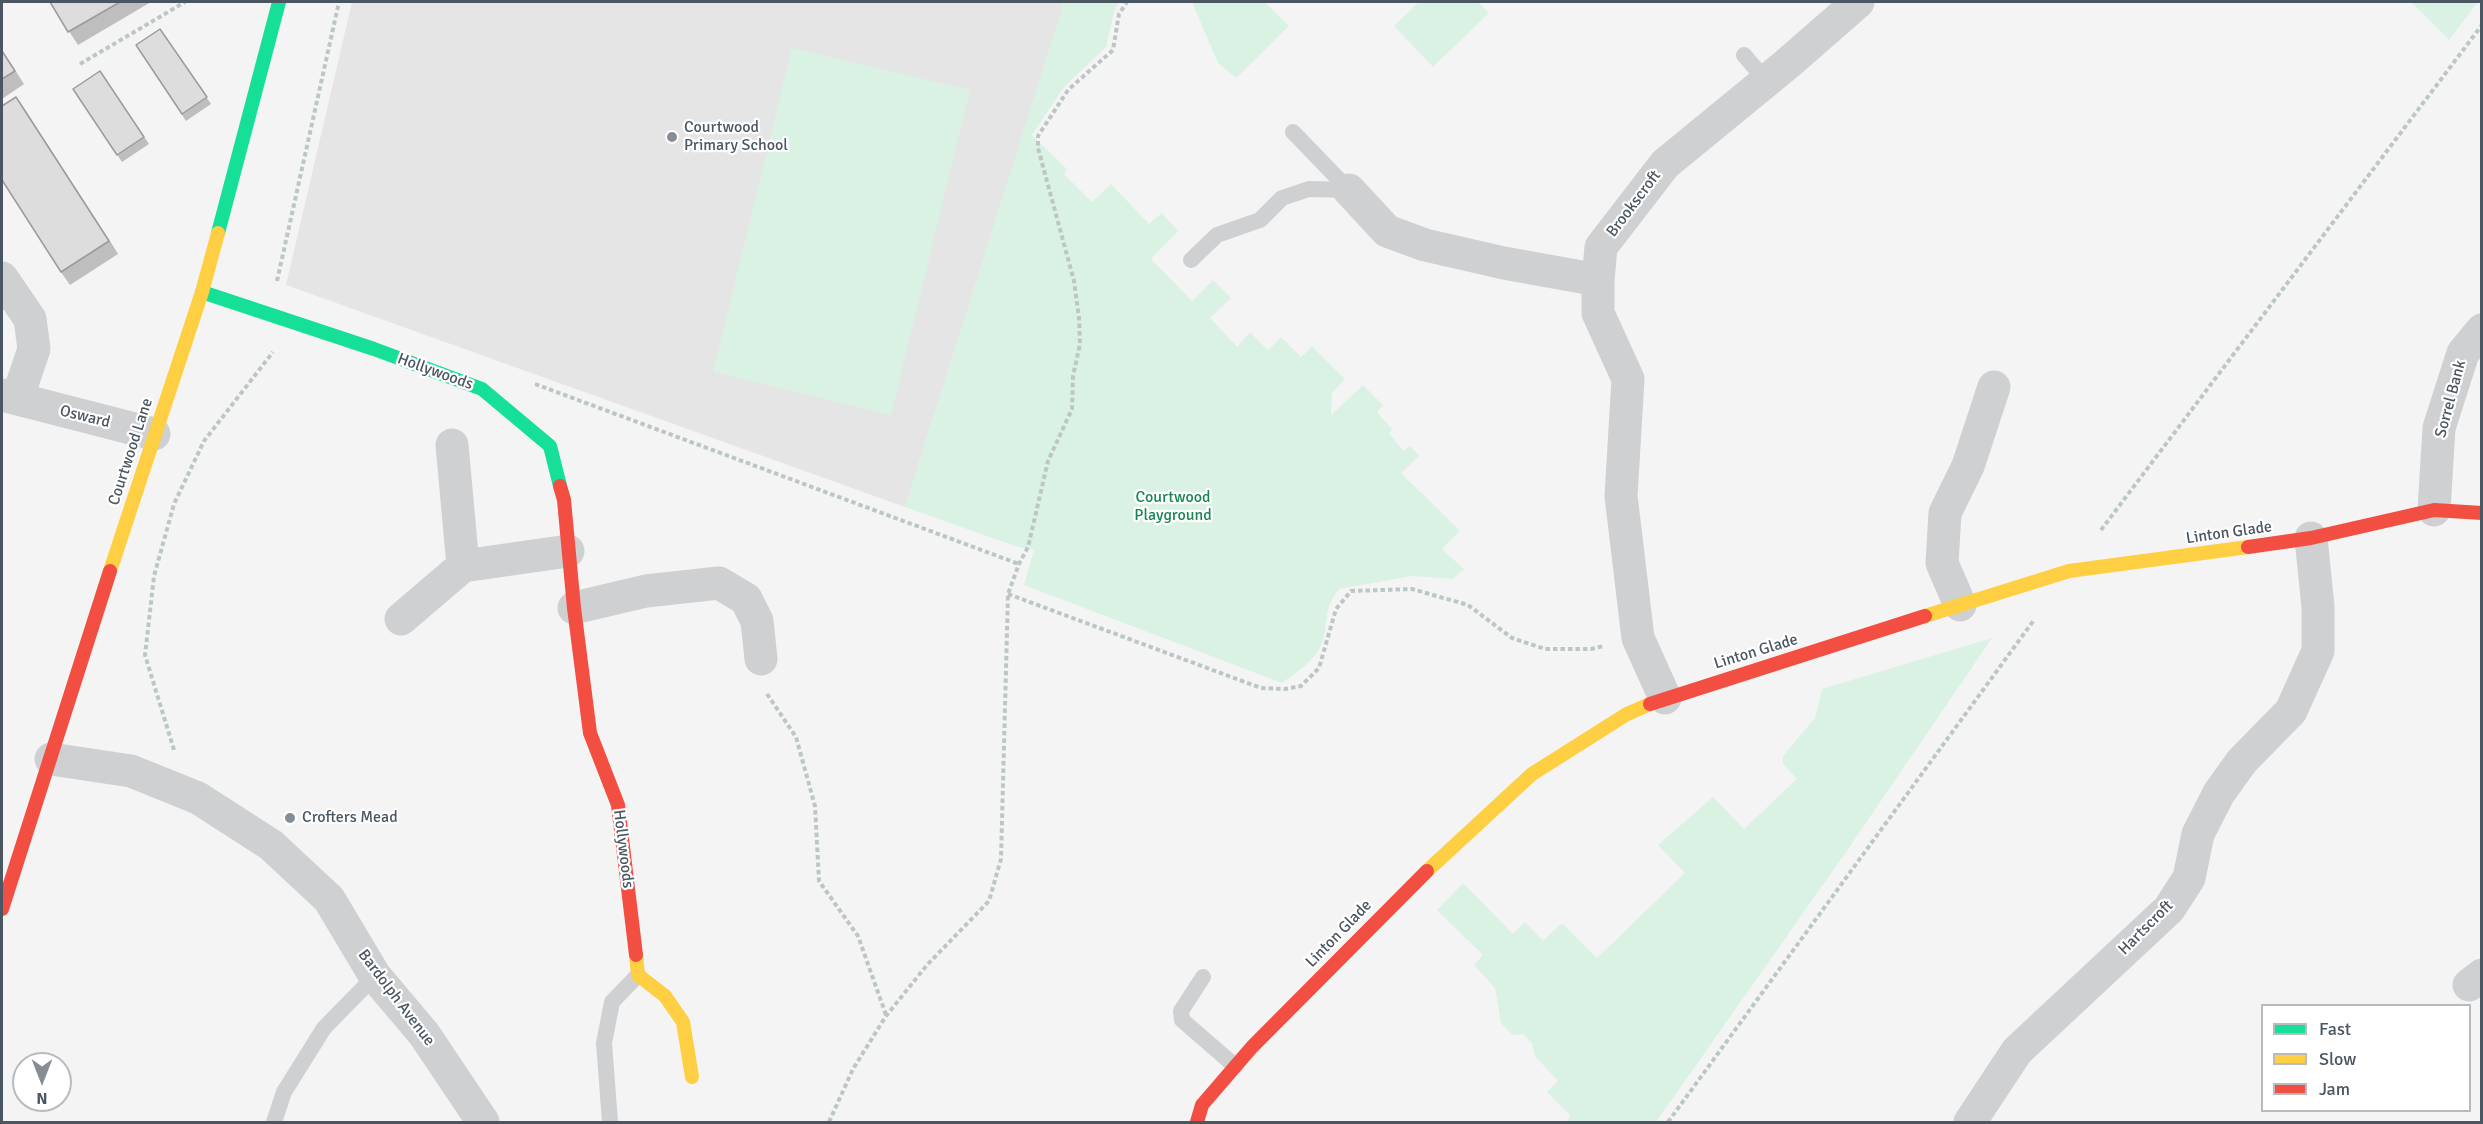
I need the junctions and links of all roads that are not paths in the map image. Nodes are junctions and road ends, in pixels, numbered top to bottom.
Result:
1 (279, 2) edge
2 (1858, 2) edge
3 (1744, 55) dead end
4 (1767, 82) junction
5 (1293, 132) dead end
6 (1349, 190) junction
7 (1191, 260) dead end
8 (2, 278) edge
9 (1598, 280) junction
10 (202, 292) junction
11 (2481, 330) edge
12 (1994, 387) dead end
13 (9, 397) edge
14 (153, 434) junction
15 (452, 445) dead end
16 (2434, 510) junction
17 (2481, 513) edge
18 (2311, 538) junction
19 (568, 552) junction
20 (463, 566) junction
21 (1960, 605) junction
22 (574, 608) junction
23 (401, 619) dead end
24 (761, 658) road end
25 (1665, 698) junction
26 (51, 759) junction
27 (2, 909) edge
28 (638, 975) junction
29 (375, 976) junction
30 (1203, 977) dead end
31 (1235, 1066) junction
32 (692, 1077) dead end
33 (274, 1122) edge
34 (483, 1122) edge
35 (610, 1122) edge
36 (1197, 1122) edge
37 (1970, 1122) edge

1 - 10 street, Courtwood Lane
2 - 4 street, Brookscroft
3 - 4 lane
4 - 9 street, Brookscroft
5 - 6 lane
6 - 7 lane
6 - 9 street
8 - 13 street, Osward
9 - 25 street, Brookscroft
10 - 14 street, Courtwood Lane
10 - 19 street, Hollywoods
11 - 16 street, Sorrel Bank
12 - 21 street
13 - 14 street, Osward
14 - 26 street, Courtwood Lane
15 - 20 street
16 - 17 street, Linton Glade
16 - 18 street, Linton Glade
18 - 21 street, Linton Glade
18 - 37 street, Hartscroft
19 - 20 street
19 - 22 street, Hollywoods
20 - 23 street
21 - 25 street, Linton Glade
22 - 24 street
22 - 28 street, Hollywoods
25 - 31 street, Linton Glade
26 - 27 street, Courtwood Lane
26 - 29 street, Bardolph Avenue
28 - 32 street
28 - 35 lane
29 - 33 lane
29 - 34 street, Bardolph Avenue
30 - 31 lane
31 - 36 street, Linton Glade

